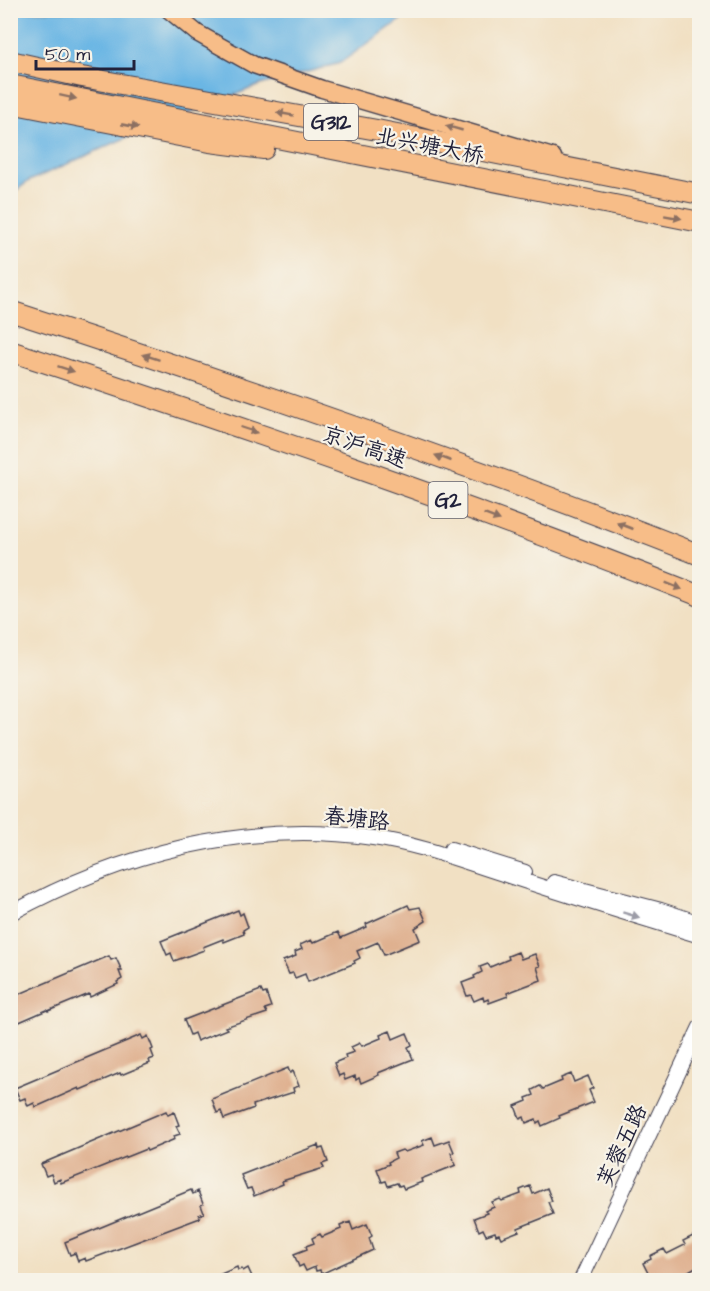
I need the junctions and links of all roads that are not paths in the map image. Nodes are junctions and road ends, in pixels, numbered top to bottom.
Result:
1 (169, 10) edge
2 (10, 61) edge
3 (10, 85) edge
4 (10, 103) edge
5 (651, 185) junction
6 (699, 194) edge
7 (646, 213) junction
8 (699, 222) edge
9 (10, 311) edge
10 (10, 351) edge
11 (699, 555) edge
12 (699, 596) edge
13 (10, 905) edge
14 (10, 914) edge
15 (699, 923) edge
16 (699, 936) edge
17 (699, 1027) edge
18 (581, 1281) edge

5 -> 1 main road
5 -> 2 highway, 北兴塘大桥 / G312
3 -> 7 highway, 北兴塘大桥 / G312
4 -> 7 highway
5 - 6 highway, 北兴塘大桥 / G312
7 -> 8 highway, 北兴塘大桥 / G312
11 -> 9 highway, 京沪高速 / G2
10 -> 12 highway, 京沪高速 / G2
13 - 15 street, 春塘路
14 -> 16 street, 春塘路
17 - 18 street, 芙蓉五路

